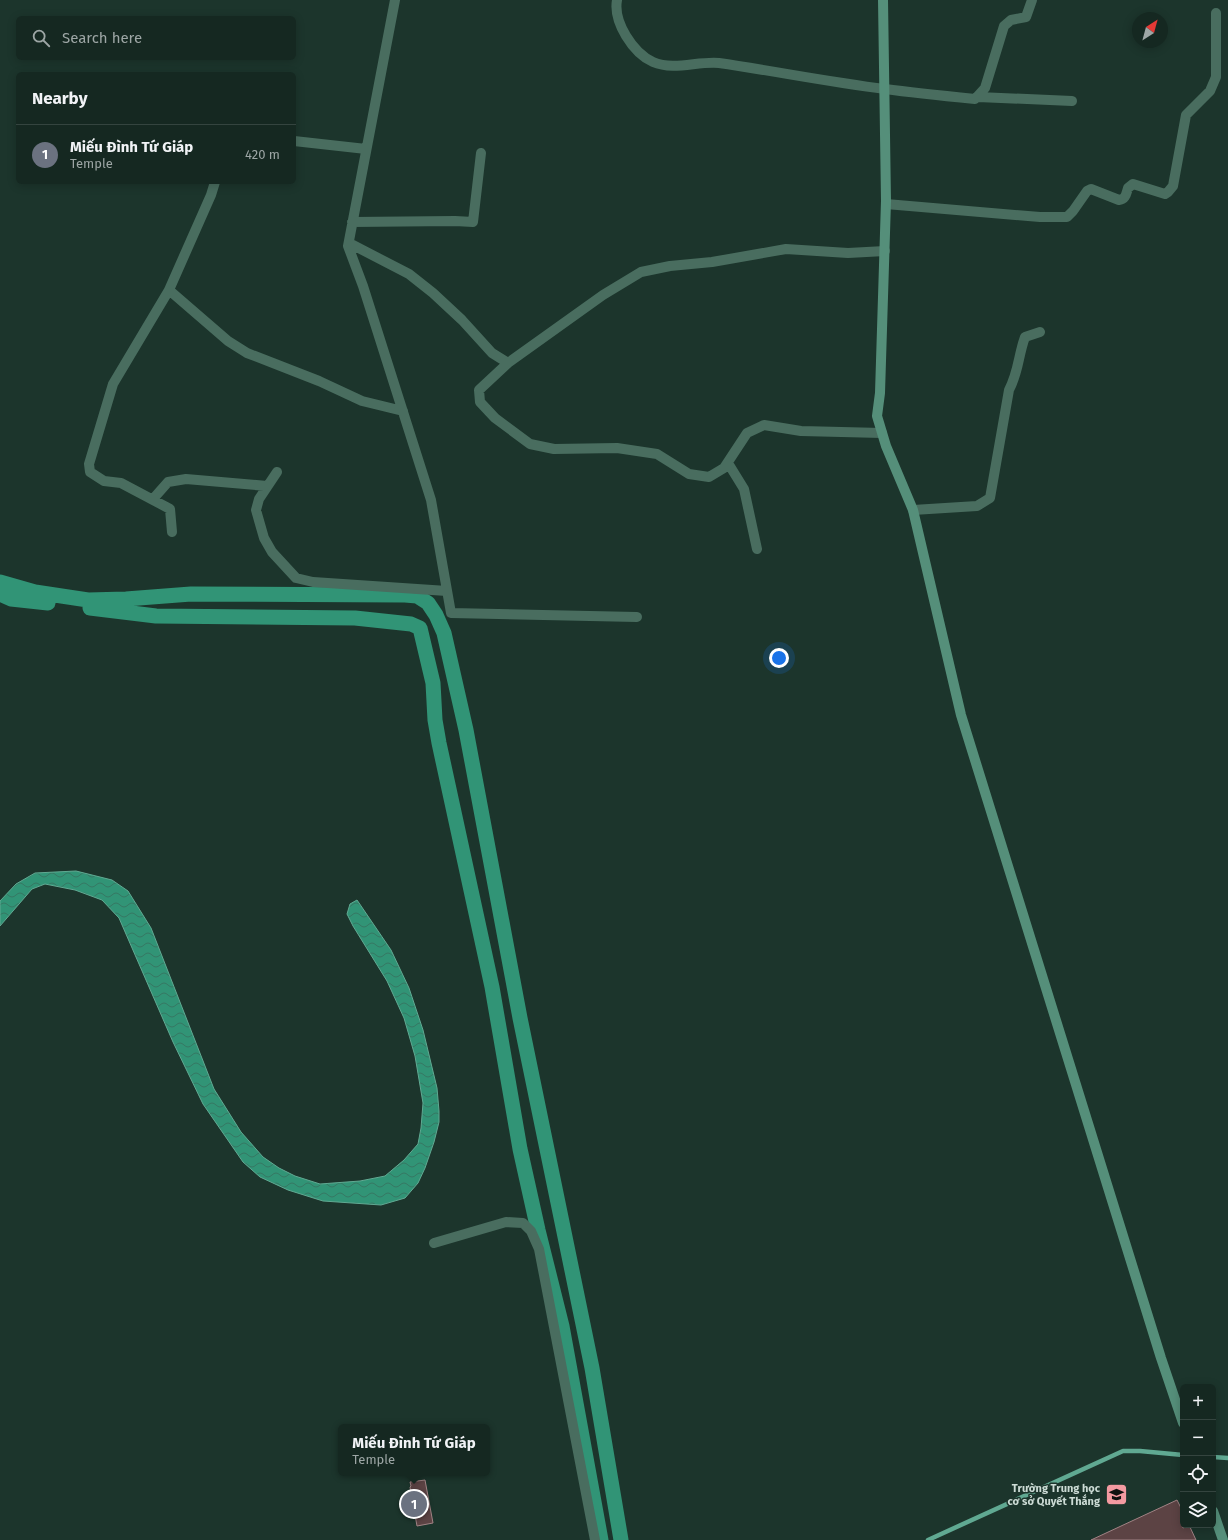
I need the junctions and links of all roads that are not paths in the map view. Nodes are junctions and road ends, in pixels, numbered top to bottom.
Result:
1 (395, 0) edge
2 (617, 0) edge
3 (883, 0) edge
4 (1032, 0) edge
5 (1216, 13) dead end
6 (885, 89) junction
7 (978, 97) junction
8 (1072, 101) dead end
9 (296, 141) edge
10 (366, 149) junction
11 (481, 153) dead end
12 (214, 184) edge
13 (886, 204) junction
14 (352, 222) junction
15 (349, 242) junction
16 (885, 251) junction
17 (169, 290) junction
18 (1040, 332) dead end
19 (508, 363) junction
20 (402, 411) junction
21 (882, 433) junction
22 (728, 463) junction
23 (277, 472) dead end
24 (267, 486) junction
25 (153, 499) junction
26 (912, 510) junction
27 (172, 532) dead end
28 (757, 549) dead end
29 (447, 591) junction
30 (637, 617) dead end
31 (434, 1243) dead end
32 (1182, 1420) edge
33 (1216, 1520) edge
34 (595, 1540) edge
35 (1223, 1540) edge

1 - 10 street
2 - 6 street
3 - 6 street
4 - 7 street
5 - 13 street
6 - 7 street
6 - 13 street
7 - 8 street
9 - 10 street
10 - 14 street
11 - 14 street
12 - 17 street
13 - 16 street
14 - 15 street
15 - 19 street
15 - 20 street
16 - 19 street
16 - 21 street
17 - 20 street
17 - 25 street
18 - 26 street
19 - 22 street
20 - 29 street
21 - 22 street
21 - 26 street
22 - 28 street
23 - 24 street
24 - 25 street
24 - 29 street
25 - 27 street
26 - 32 street
29 - 30 street
31 - 34 street
33 - 35 street

